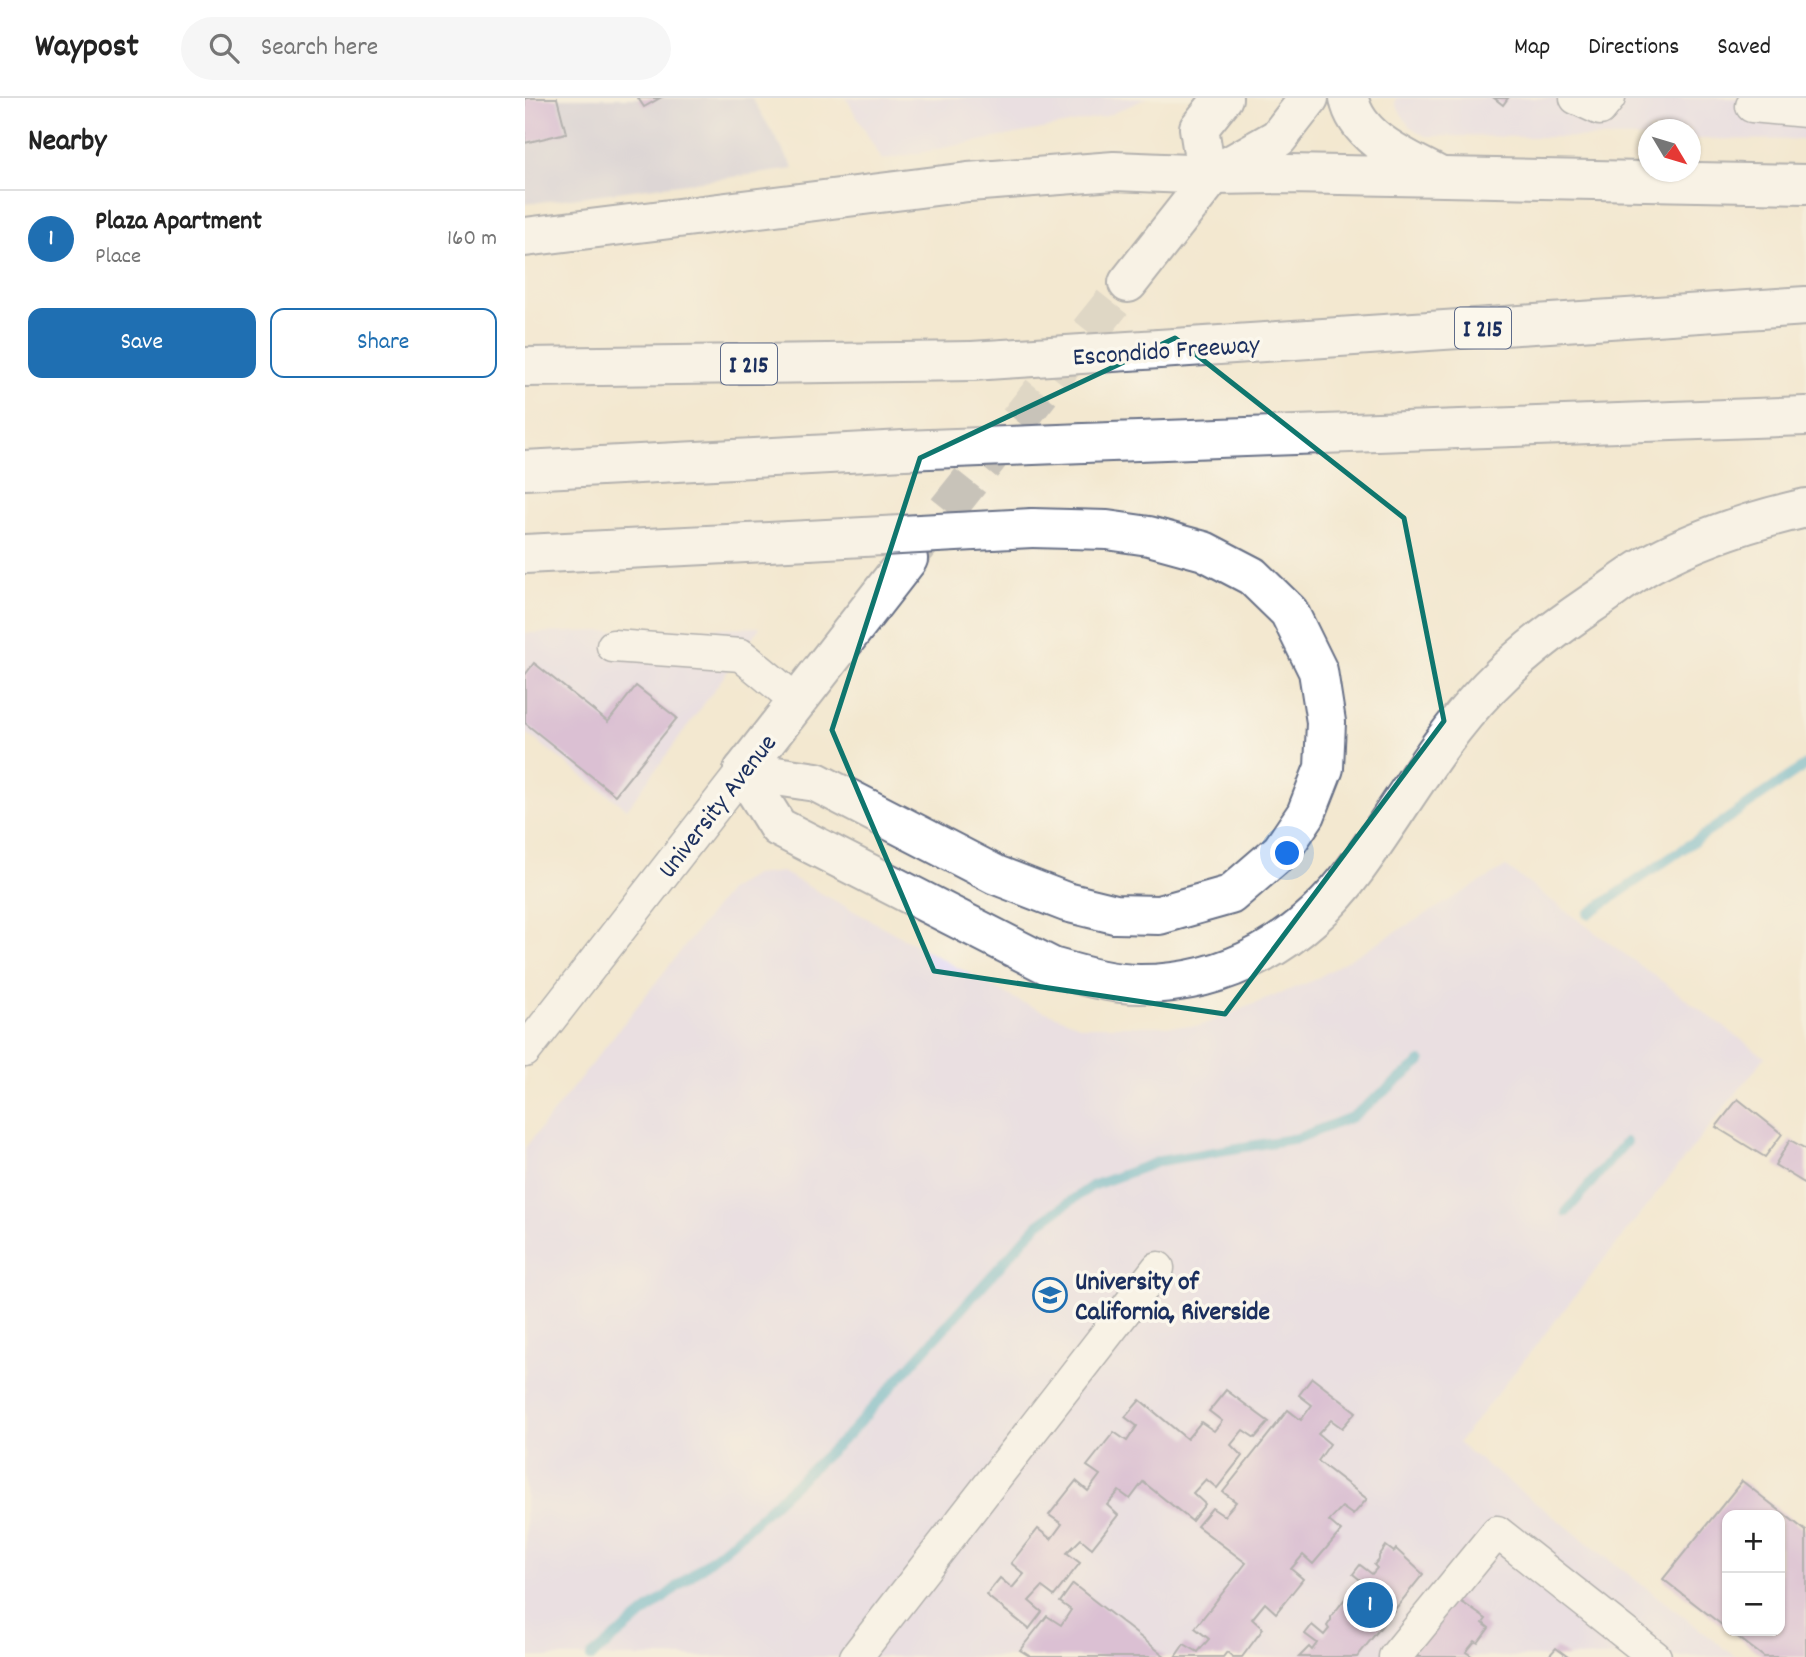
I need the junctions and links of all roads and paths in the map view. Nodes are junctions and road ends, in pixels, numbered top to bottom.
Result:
1 (1223, 98) edge
2 (1309, 98) edge
3 (1349, 98) edge
4 (1576, 98) edge
5 (1609, 98) edge
6 (1752, 106) dead end
7 (1806, 111) edge
8 (1213, 175) junction
9 (1442, 178) junction
10 (1806, 184) edge
11 (525, 237) edge
12 (1128, 283) tunnel mouth
13 (1806, 306) edge
14 (525, 367) edge
15 (1806, 416) edge
16 (525, 470) edge
17 (1806, 508) edge
18 (525, 554) edge
19 (908, 559) tunnel mouth
20 (613, 646) dead end
21 (797, 701) junction
22 (743, 771) junction
23 (525, 1051) edge
24 (1158, 1268) dead end
25 (856, 1657) edge
26 (1395, 1657) edge
27 (1655, 1657) edge

1 - 8 main road
2 - 8 main road
3 - 9 main road
4 - 5 street
6 - 7 street
8 - 9 main road
8 - 11 main road
8 - 12 main road
9 - 10 main road
13 - 14 main road, Escondido Freeway / I 215, bridge
15 - 16 main road, bridge
17 - 22 main road
18 - 22 main road, bridge
19 - 21 main road, University Avenue
20 - 21 street
21 - 22 main road, University Avenue
22 - 23 street, University Avenue
24 - 25 street
26 - 27 street

